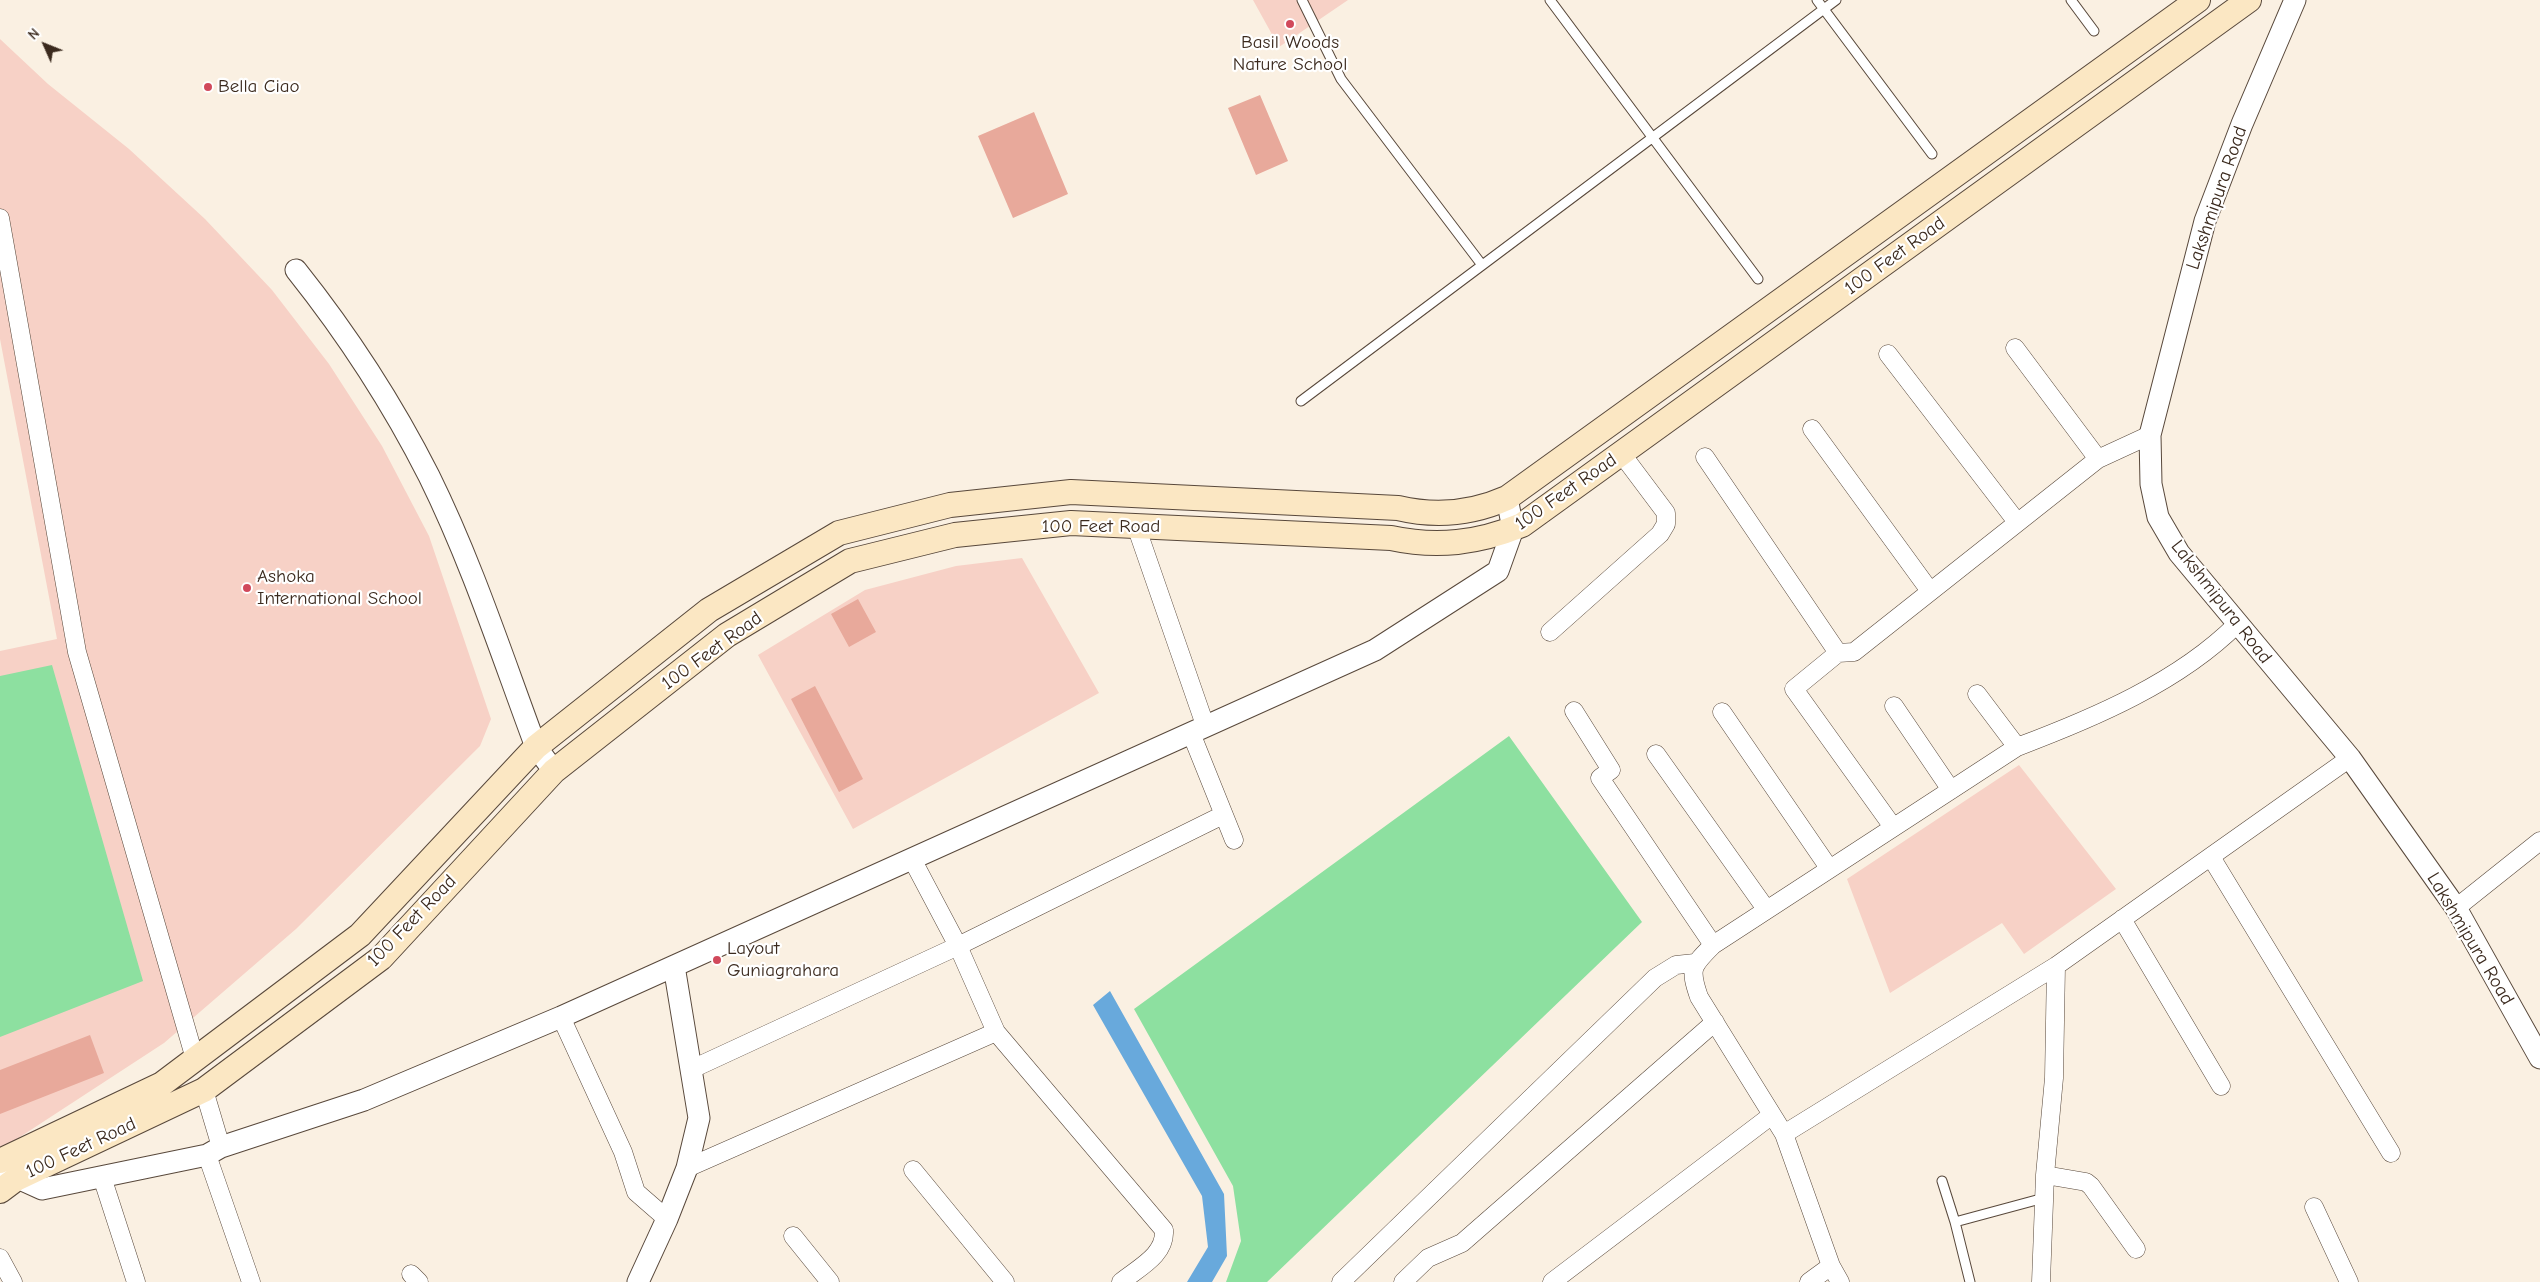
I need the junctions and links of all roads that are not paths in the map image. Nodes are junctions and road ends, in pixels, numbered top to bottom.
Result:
1 (1302, 0) edge
2 (1550, 0) edge
3 (1817, 0) edge
4 (1836, 0) edge
5 (2071, 0) edge
6 (2198, 0) edge
7 (2249, 0) edge
8 (2296, 0) edge
9 (1824, 9) junction
10 (2094, 30) dead end
11 (1652, 137) junction
12 (1932, 154) dead end
13 (0, 218) edge
14 (1482, 265) junction
15 (296, 270) dead end
16 (1758, 279) dead end
17 (2015, 348) dead end
18 (1888, 354) dead end
19 (1301, 401) dead end
20 (1812, 430) dead end
21 (2150, 435) junction
22 (1621, 453) junction
23 (1705, 457) dead end
24 (2098, 458) junction
25 (1507, 498) junction
26 (2017, 522) junction
27 (1136, 526) junction
28 (1513, 529) junction
29 (1930, 591) junction
30 (2236, 624) junction
31 (1550, 632) dead end
32 (1838, 653) junction
33 (1977, 694) dead end
34 (1894, 706) dead end
35 (1574, 711) dead end
36 (1722, 712) dead end
37 (1198, 729) junction
38 (536, 747) junction
39 (2018, 747) junction
40 (1656, 754) dead end
41 (2350, 758) junction
42 (554, 771) junction
43 (1951, 790) junction
44 (1223, 814) junction
45 (1893, 827) junction
46 (1234, 840) dead end
47 (2540, 841) edge
48 (2211, 857) junction
49 (912, 859) junction
50 (1829, 868) junction
51 (2456, 908) junction
52 (1766, 909) junction
53 (2122, 919) junction
54 (1713, 945) junction
55 (958, 946) junction
56 (1695, 963) junction
57 (674, 966) junction
58 (2056, 966) junction
59 (561, 1017) junction
60 (1715, 1022) junction
61 (996, 1032) junction
62 (2540, 1058) edge
63 (196, 1059) junction
64 (692, 1069) junction
65 (2221, 1086) dead end
66 (204, 1090) junction
67 (1772, 1115) junction
68 (1784, 1134) junction
69 (214, 1151) junction
70 (2391, 1153) dead end
71 (0, 1161) edge
72 (687, 1168) junction
73 (913, 1170) dead end
74 (2045, 1175) junction
75 (102, 1177) junction
76 (5, 1180) edge
77 (1942, 1181) dead end
78 (2044, 1198) junction
79 (2314, 1207) dead end
80 (667, 1219) junction
81 (1955, 1222) junction
82 (793, 1236) dead end
83 (2136, 1249) dead end
84 (0, 1258) edge
85 (1832, 1266) junction
86 (13, 1282) edge
87 (136, 1282) edge
88 (251, 1282) edge
89 (638, 1282) edge
90 (830, 1282) edge
91 (1005, 1282) edge
92 (1121, 1282) edge
93 (1342, 1282) edge
94 (1403, 1282) edge
95 (1552, 1282) edge
96 (1809, 1282) edge
97 (1840, 1282) edge
98 (1970, 1282) edge
99 (2042, 1282) edge
100 (2349, 1282) edge

1 - 14 lane
2 - 11 lane
3 - 9 lane
4 - 9 lane
5 - 10 lane
6 - 25 main road, 100 Feet Road
7 - 22 main road, 100 Feet Road
8 - 21 street, Lakshmipura Road
9 - 11 lane
9 - 12 lane
11 - 14 lane
11 - 16 lane
13 - 63 street
14 - 19 lane
15 - 38 street
17 - 24 street
18 - 26 street
20 - 29 street
21 - 24 street
21 - 30 street, Lakshmipura Road
22 - 28 main road, 100 Feet Road
22 - 31 street
23 - 32 street
24 - 26 street
25 - 28 street
25 - 38 main road, 100 Feet Road
26 - 29 street
27 - 28 main road, 100 Feet Road
27 - 37 street
27 - 42 main road, 100 Feet Road
28 - 37 street
29 - 32 street
30 - 39 street
30 - 41 street, Lakshmipura Road
32 - 45 street
33 - 39 street
34 - 43 street
35 - 54 street
36 - 50 street
37 - 44 street
37 - 49 street
38 - 42 street
38 - 63 main road, 100 Feet Road
39 - 43 street
40 - 52 street
41 - 48 street
41 - 51 street, Lakshmipura Road
42 - 66 main road, 100 Feet Road
43 - 45 street
44 - 46 street
44 - 55 street
45 - 50 street
47 - 51 street
48 - 53 street
48 - 70 street
49 - 55 street
49 - 57 street
50 - 52 street
51 - 62 street, Lakshmipura Road
52 - 54 street
53 - 58 street
53 - 65 street
54 - 56 street
55 - 61 street
55 - 64 street
56 - 60 street
56 - 93 street
57 - 59 street
57 - 64 street
58 - 68 street
58 - 74 street
59 - 69 street
59 - 80 street
60 - 67 street
60 - 94 street
61 - 72 street
61 - 92 street
63 - 71 main road, 100 Feet Road
64 - 72 street
66 - 69 street
66 - 76 main road, 100 Feet Road
67 - 68 street
67 - 95 street
68 - 85 street
69 - 75 street
69 - 88 street
72 - 80 street
73 - 91 street
74 - 78 street
74 - 83 street
75 - 76 street
75 - 87 street
77 - 81 lane
78 - 81 lane
78 - 99 street
79 - 100 street
80 - 89 street
81 - 98 lane
82 - 90 street
84 - 86 street
85 - 96 street
85 - 97 street

